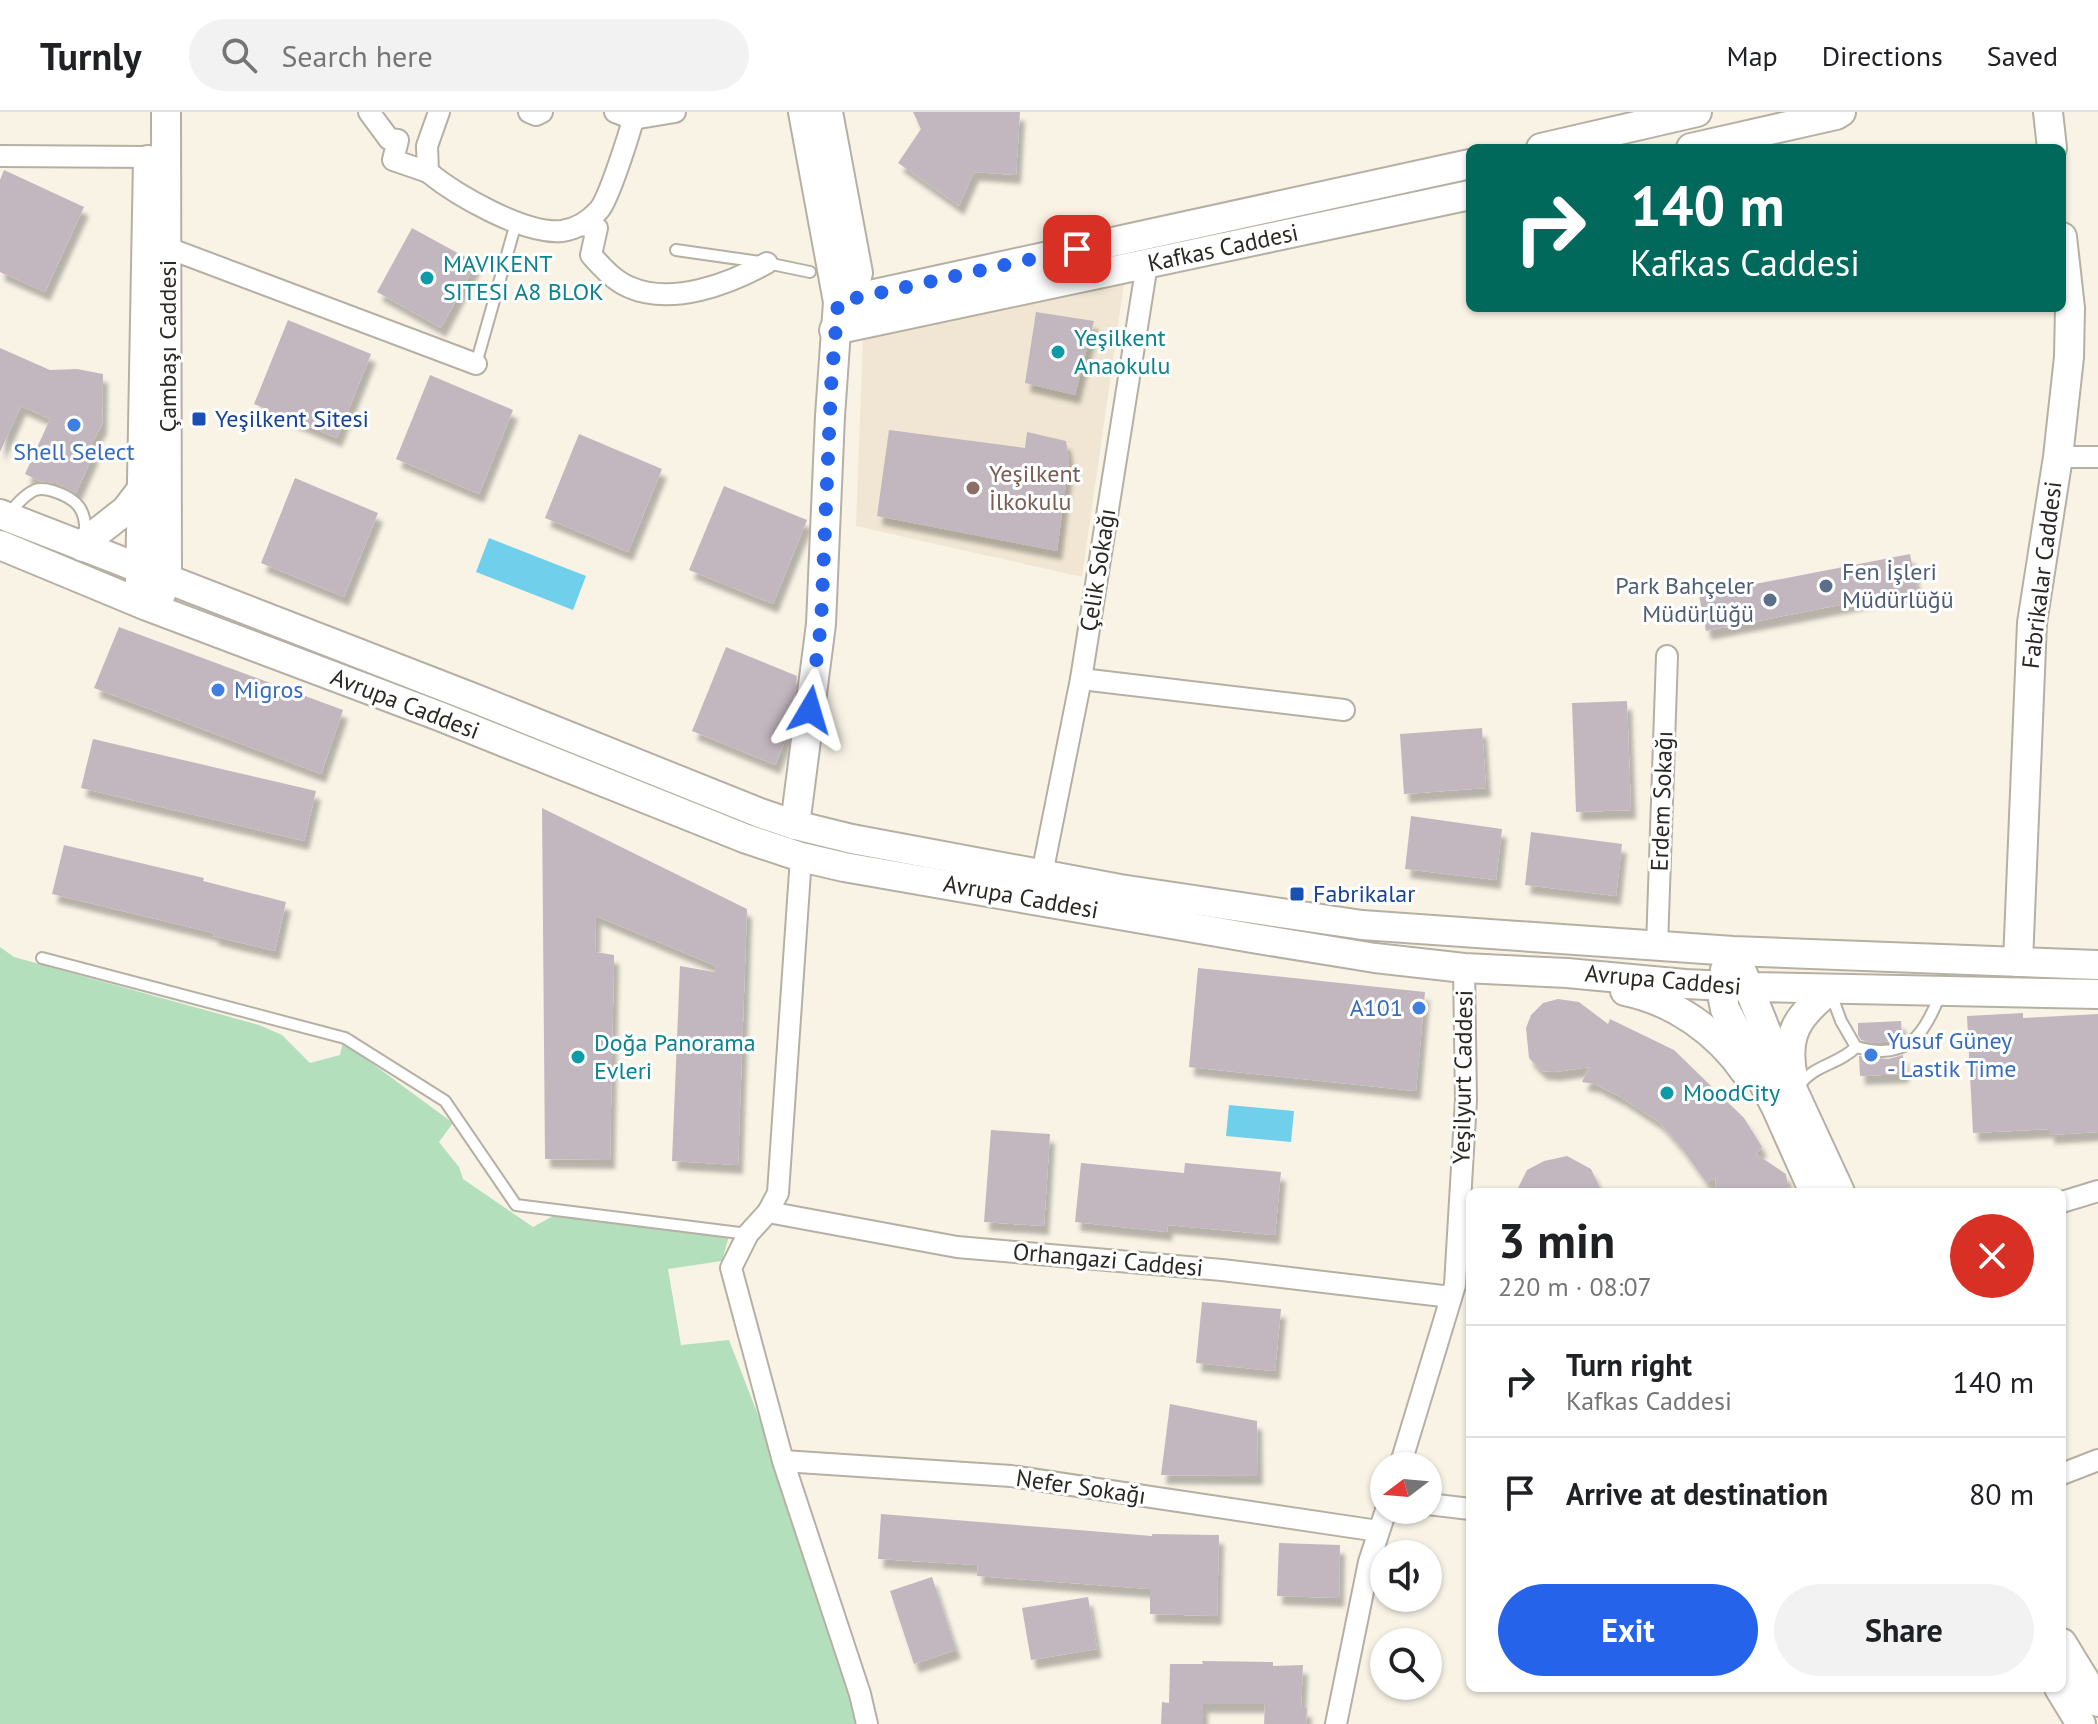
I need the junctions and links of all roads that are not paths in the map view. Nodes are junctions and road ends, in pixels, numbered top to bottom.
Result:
1 (148, 112) edge
2 (166, 112) edge
3 (369, 112) edge
4 (439, 112) edge
5 (529, 112) edge
6 (542, 112) edge
7 (675, 112) edge
8 (803, 112) edge
9 (828, 112) edge
10 (1697, 112) edge
11 (2048, 112) edge
12 (1837, 113) edge
13 (628, 114) edge
14 (1558, 144) edge
15 (1708, 144) edge
16 (2052, 144) edge
17 (0, 156) edge
18 (148, 157) junction
19 (1466, 165) edge
20 (428, 172) junction
21 (1466, 196) edge
22 (516, 223) junction
23 (582, 225) junction
24 (168, 248) junction
25 (676, 250) dead end
26 (767, 263) junction
27 (1147, 264) junction
28 (810, 272) dead end
29 (2066, 272) edge
30 (838, 302) junction
31 (834, 330) junction
32 (476, 364) joint
33 (2058, 457) junction
34 (2098, 457) edge
35 (142, 489) junction
36 (4, 515) edge
37 (0, 545) edge
38 (83, 547) junction
39 (154, 575) junction
40 (147, 606) junction
41 (1667, 656) dead end
42 (1081, 679) junction
43 (1344, 710) dead end
44 (795, 825) junction
45 (801, 857) junction
46 (1042, 874) junction
47 (1657, 946) junction
48 (1733, 951) junction
49 (42, 958) dead end
50 (2018, 962) junction
51 (2098, 965) edge
52 (1464, 968) junction
53 (1567, 973) junction
54 (1736, 987) junction
55 (1830, 990) junction
56 (1940, 992) junction
57 (2098, 994) edge
58 (1856, 1047) junction
59 (1786, 1103) junction
60 (1813, 1188) edge
61 (1838, 1188) edge
62 (2098, 1191) edge
63 (2066, 1201) edge
64 (768, 1212) junction
65 (748, 1234) junction
66 (1459, 1289) edge
67 (1405, 1452) edge
68 (2098, 1460) edge
69 (783, 1461) junction
70 (2066, 1472) edge
71 (1442, 1506) edge
72 (1466, 1509) edge
73 (1381, 1524) edge
74 (1378, 1531) junction
75 (2066, 1650) edge
76 (2061, 1692) edge
77 (2098, 1702) edge
78 (867, 1724) edge
79 (1336, 1724) edge
80 (1352, 1724) edge
81 (2081, 1724) edge

1 - 18 street, Çambaşı Caddesi
2 - 24 street, Çambaşı Caddesi
3 - 20 street
4 - 20 street
5 - 6 street
7 - 13 street
8 - 30 street
9 - 30 street
10 - 14 street
11 - 16 street
12 - 15 street
13 - 23 street
17 - 18 street
18 - 35 street, Çambaşı Caddesi
19 - 30 street, Kafkas Caddesi
20 - 22 street
21 - 27 street, Kafkas Caddesi
22 - 23 street
22 - 32 lane
23 - 26 street
24 - 32 street
24 - 39 street, Çambaşı Caddesi
25 - 26 lane
26 - 28 lane
27 - 31 street, Kafkas Caddesi
27 - 42 street, Çelik Sokağı
29 - 33 street, Fabrikalar Caddesi
30 - 31 street
31 - 44 street
33 - 34 street
33 - 50 street, Fabrikalar Caddesi
35 - 38 street
35 - 39 street, Çambaşı Caddesi
36 - 38 street, Avrupa Caddesi
36 - 38 lane
37 - 40 street, Avrupa Caddesi
38 - 39 street, Avrupa Caddesi
39 - 40 street
39 - 44 street, Avrupa Caddesi
40 - 45 street, Avrupa Caddesi
41 - 47 street, Erdem Sokağı
42 - 43 street
42 - 46 street, Çelik Sokağı
44 - 46 street, Avrupa Caddesi
45 - 52 street, Avrupa Caddesi
45 - 64 street
46 - 47 street, Avrupa Caddesi
47 - 48 street, Avrupa Caddesi
48 - 50 street, Avrupa Caddesi
48 - 54 street
49 - 65 lane
50 - 51 street, Avrupa Caddesi
52 - 53 street, Avrupa Caddesi
52 - 66 street, Yeşilyurt Caddesi
53 - 54 street, Avrupa Caddesi
53 - 59 street
54 - 55 street, Avrupa Caddesi
54 - 59 street
55 - 56 street, Avrupa Caddesi
55 - 58 lane
55 - 59 street
56 - 57 street, Avrupa Caddesi
56 - 58 lane
58 - 59 lane
59 - 60 street
59 - 61 street
62 - 63 street
64 - 65 street
64 - 66 street, Orhangazi Caddesi
65 - 69 street
66 - 67 street, Yeşilyurt Caddesi
68 - 70 street
69 - 74 street, Nefer Sokağı
69 - 78 street
71 - 72 street
73 - 74 street
74 - 79 street
75 - 77 street
76 - 81 street
79 - 80 street

